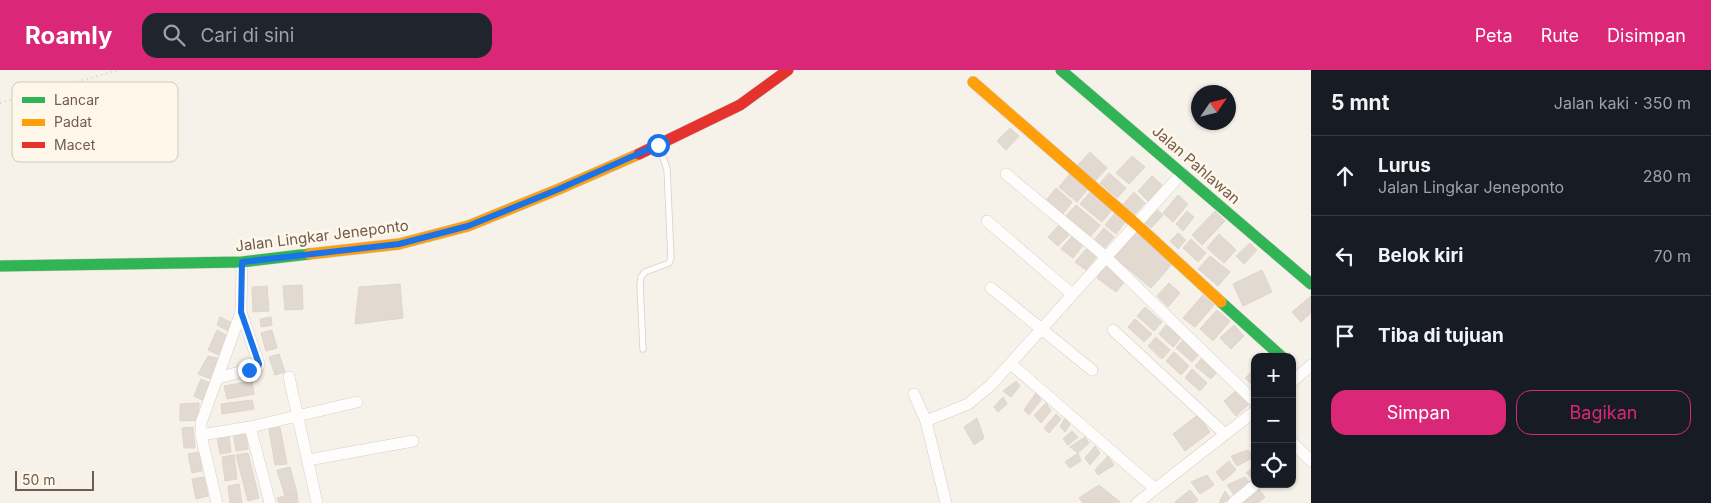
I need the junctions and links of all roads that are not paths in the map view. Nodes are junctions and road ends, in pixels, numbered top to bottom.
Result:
1 (788, 70) edge
2 (1061, 70) edge
3 (973, 82) dead end
4 (658, 145) junction
5 (1182, 173) junction
6 (1006, 174) dead end
7 (987, 222) dead end
8 (1136, 224) junction
9 (1106, 257) junction
10 (242, 262) junction
11 (0, 266) edge
12 (1311, 284) edge
13 (992, 288) dead end
14 (1072, 294) junction
15 (241, 312) junction
16 (1042, 328) junction
17 (1113, 330) dead end
18 (643, 349) dead end
19 (1278, 353) edge
20 (1011, 364) junction
21 (1311, 365) edge
22 (1092, 370) dead end
23 (289, 377) dead end
24 (218, 378) junction
25 (1297, 378) edge
26 (914, 394) dead end
27 (1251, 398) edge
28 (357, 402) dead end
29 (1251, 414) edge
30 (297, 415) junction
31 (926, 421) junction
32 (250, 427) junction
33 (1225, 434) junction
34 (201, 435) junction
35 (413, 441) dead end
36 (1296, 450) edge
37 (308, 460) junction
38 (1311, 461) edge
39 (1154, 488) junction
40 (1251, 488) edge
41 (217, 503) edge
42 (270, 503) edge
43 (317, 503) edge
44 (946, 503) edge
45 (1137, 503) edge
46 (1233, 503) edge

1 - 4 main road, Jalan Lingkar Jeneponto
2 - 5 main road, Jalan Pahlawan
3 - 8 main road
4 - 10 main road, Jalan Lingkar Jeneponto
4 - 18 lane
5 - 8 street
5 - 12 main road, Jalan Pahlawan
6 - 9 street
7 - 14 street
8 - 9 street
8 - 19 main road
9 - 14 street
9 - 27 street
10 - 11 main road, Jalan Lingkar Jeneponto
10 - 15 street
13 - 16 street
14 - 16 street
15 - 24 street
15 - 24 street
16 - 20 street
16 - 22 street
17 - 33 street
20 - 31 street
20 - 39 street
21 - 25 street
23 - 30 street
24 - 34 street
26 - 31 street
28 - 30 street
29 - 33 street
30 - 32 street
30 - 37 street
31 - 44 street
32 - 34 street
32 - 42 street
33 - 39 street
34 - 41 street
35 - 37 street
36 - 38 street
37 - 43 street
39 - 45 street
40 - 46 street

